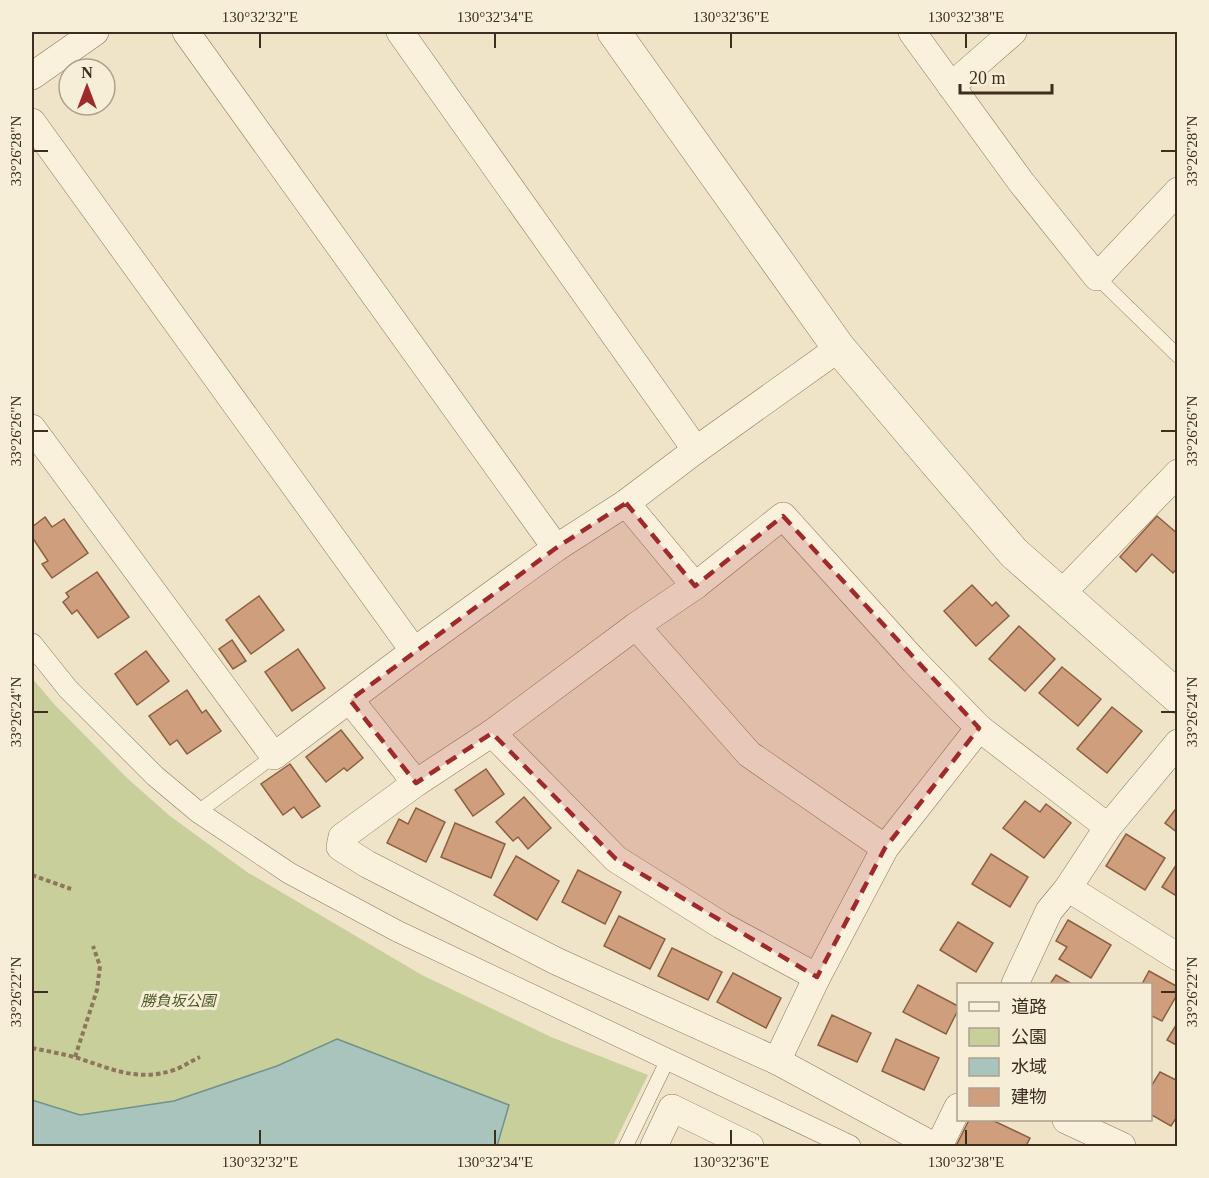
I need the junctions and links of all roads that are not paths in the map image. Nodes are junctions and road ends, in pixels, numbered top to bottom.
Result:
1 (95, 32) edge
2 (186, 32) edge
3 (400, 32) edge
4 (614, 32) edge
5 (912, 32) edge
6 (1013, 32) edge
7 (32, 76) edge
8 (951, 86) junction
9 (32, 122) edge
10 (1178, 192) edge
11 (1097, 276) junction
12 (839, 348) junction
13 (1178, 356) edge
14 (32, 428) edge
15 (696, 450) junction
16 (1178, 473) edge
17 (626, 503) junction
18 (556, 548) junction
19 (695, 586) junction
20 (1060, 595) junction
21 (636, 626) junction
22 (32, 644) edge
23 (414, 651) junction
24 (1178, 697) edge
25 (350, 700) junction
26 (979, 728) junction
27 (492, 733) junction
28 (1178, 743) edge
29 (274, 756) junction
30 (416, 783) junction
31 (198, 812) junction
32 (1108, 827) junction
33 (885, 848) junction
34 (1068, 888) junction
35 (1178, 957) edge
36 (817, 977) junction
37 (1015, 983) edge
38 (668, 1059) junction
39 (777, 1062) junction
40 (957, 1109) edge
41 (1070, 1121) edge
42 (626, 1146) edge
43 (654, 1146) edge
44 (750, 1146) edge
45 (850, 1146) edge
46 (934, 1146) edge
47 (939, 1146) edge
48 (1122, 1146) edge

1 - 7 street
2 - 18 street
3 - 15 street
4 - 12 street
5 - 8 street
6 - 8 street
8 - 11 street
9 - 23 street
10 - 11 street
11 - 13 lane
12 - 15 street
12 - 20 street
14 - 29 street
15 - 17 street
16 - 20 street
17 - 18 street
17 - 19 street
18 - 23 street
19 - 21 street
19 - 26 street
20 - 24 street
21 - 27 street
21 - 33 street
22 - 31 street
23 - 25 street
25 - 29 street
25 - 30 street
26 - 32 street
26 - 33 street
27 - 30 street
27 - 36 street
28 - 32 street
29 - 31 lane
30 - 39 street
31 - 38 street
32 - 34 street
33 - 36 street
34 - 35 street
34 - 37 street
36 - 39 street
38 - 42 lane
38 - 45 street
39 - 46 street
40 - 47 street
41 - 48 street
43 - 44 street

